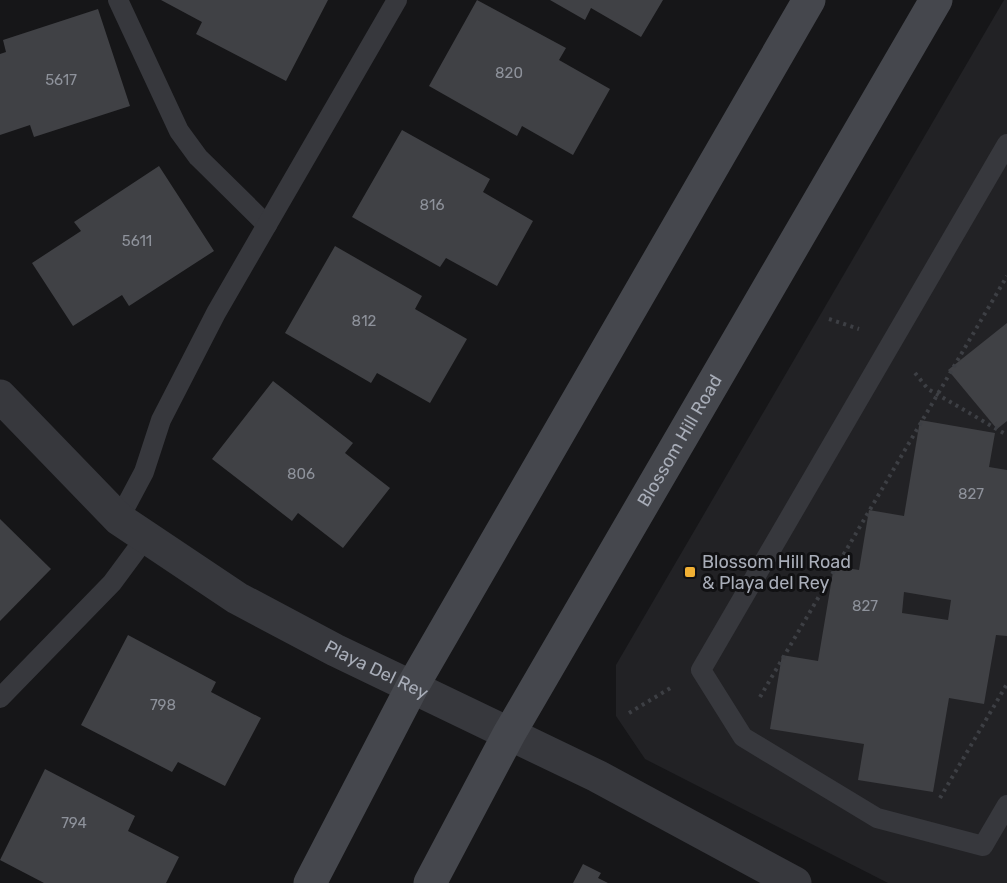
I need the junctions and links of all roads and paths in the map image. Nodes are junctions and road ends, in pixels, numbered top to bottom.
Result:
1 (118, 0) edge
2 (397, 0) edge
3 (809, 0) edge
4 (936, 0) edge
5 (1007, 144) edge
6 (267, 225) junction
7 (1007, 276) edge
8 (829, 319) dead end
9 (869, 332) dead end
10 (911, 368) dead end
11 (937, 395) junction
12 (0, 396) edge
13 (1007, 435) edge
14 (133, 528) junction
15 (700, 670) junction
16 (1007, 684) edge
17 (412, 687) junction
18 (0, 698) edge
19 (756, 704) dead end
20 (629, 713) dead end
21 (509, 734) junction
22 (938, 801) dead end
23 (1007, 805) edge
24 (764, 875) edge
25 (310, 883) edge
26 (430, 883) edge
27 (795, 883) edge

1 - 6 lane
2 - 6 lane
3 - 17 main road
4 - 21 main road, Blossom Hill Road
5 - 15 lane
6 - 14 lane
7 - 11 path
8 - 9 path
10 - 11 path
11 - 13 path
11 - 19 path
12 - 14 street, Playa Del Rey
14 - 17 street, Playa Del Rey
14 - 18 lane
15 - 20 path
15 - 23 lane
16 - 22 path
17 - 21 street, Playa Del Rey
17 - 25 main road
21 - 24 street, Playa Del Rey
21 - 26 main road, Blossom Hill Road
24 - 27 street, Playa Del Rey

